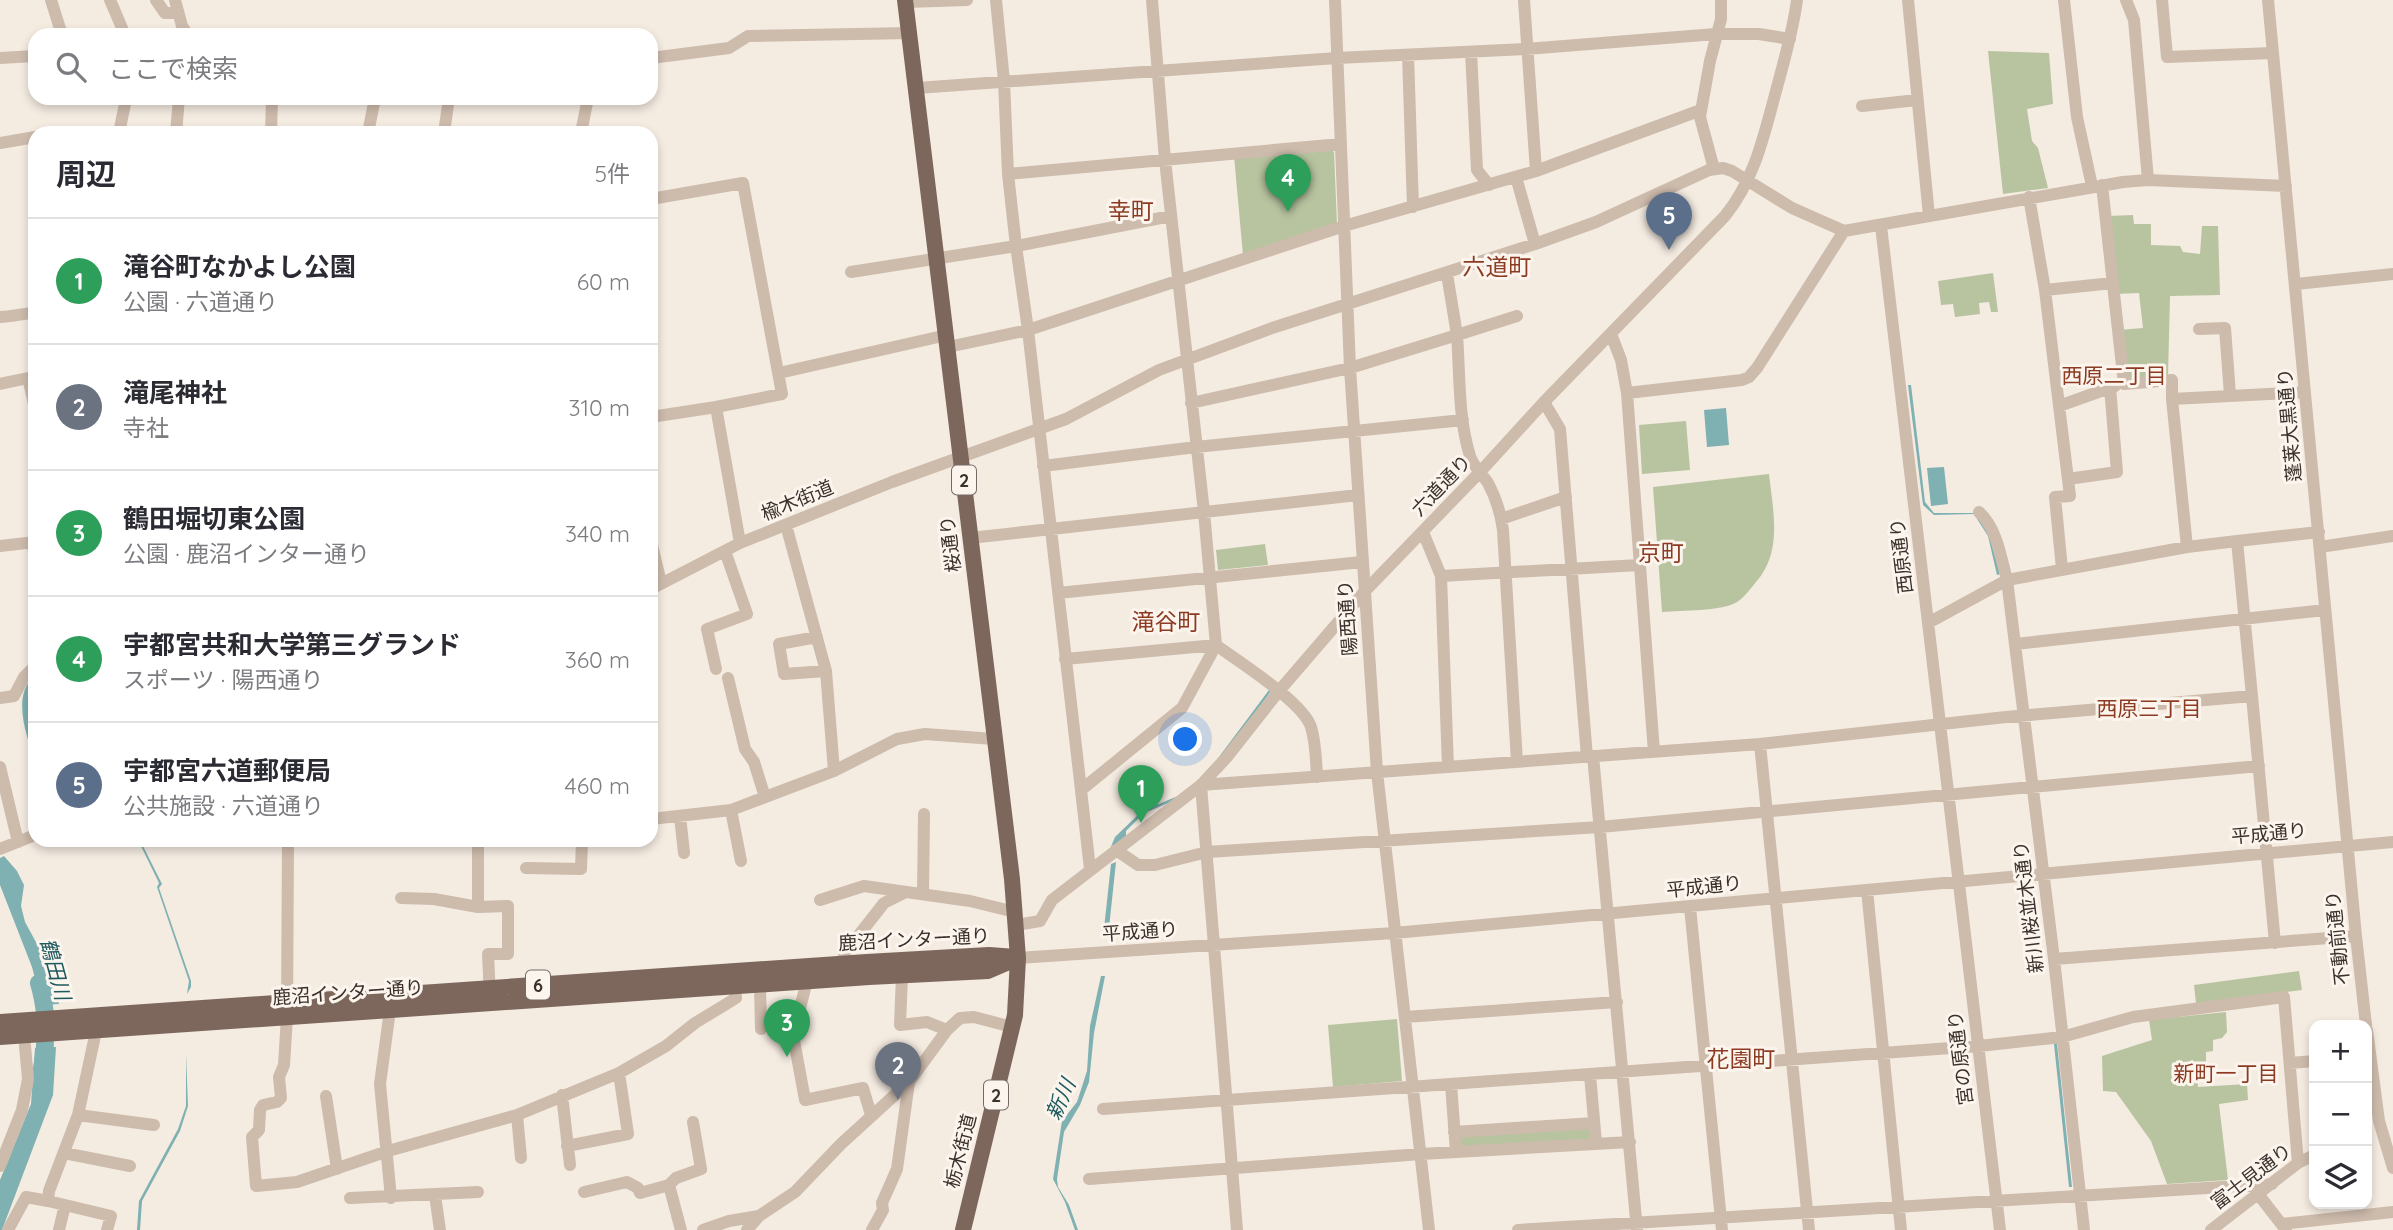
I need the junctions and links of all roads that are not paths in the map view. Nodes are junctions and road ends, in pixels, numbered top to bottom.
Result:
1 (51, 0) edge
2 (110, 0) edge
3 (156, 0) edge
4 (967, 0) edge
5 (996, 0) edge
6 (1152, 0) edge
7 (1335, 0) edge
8 (1524, 0) edge
9 (1721, 0) edge
10 (1908, 0) edge
11 (2064, 0) edge
12 (2126, 0) edge
13 (2162, 0) edge
14 (2268, 0) edge
15 (906, 1) edge
16 (1801, 1) edge
17 (177, 6) edge
18 (60, 28) edge
19 (122, 28) edge
20 (185, 28) edge
21 (911, 33) junction
22 (1716, 34) junction
23 (1790, 39) junction
24 (1526, 49) junction
25 (1471, 52) junction
26 (2273, 53) junction
27 (1408, 55) junction
28 (28, 56) edge
29 (658, 57) edge
30 (0, 58) edge
31 (1337, 58) junction
32 (1160, 71) junction
33 (1004, 81) junction
34 (917, 88) junction
35 (1917, 100) junction
36 (125, 105) edge
37 (178, 105) edge
38 (272, 105) edge
39 (374, 105) edge
40 (448, 105) edge
41 (587, 105) edge
42 (1862, 106) dead end
43 (1701, 110) junction
44 (120, 126) edge
45 (177, 126) edge
46 (271, 126) edge
47 (370, 126) edge
48 (445, 126) edge
49 (582, 126) edge
50 (28, 138) edge
51 (0, 143) edge
52 (1341, 144) junction
53 (1165, 160) junction
54 (1714, 169) junction
55 (1536, 172) junction
56 (1009, 174) junction
57 (1516, 177) junction
58 (2148, 180) junction
59 (1749, 181) junction
60 (1489, 185) junction
61 (2097, 185) junction
62 (2286, 186) junction
63 (2029, 197) junction
64 (658, 198) edge
65 (1413, 206) junction
66 (1171, 216) junction
67 (1929, 216) junction
68 (1344, 226) junction
69 (1881, 226) junction
70 (1844, 231) junction
71 (1535, 244) junction
72 (1016, 246) junction
73 (937, 259) junction
74 (851, 272) dead end
75 (1447, 274) junction
76 (2393, 275) edge
77 (1179, 281) junction
78 (2113, 283) junction
79 (2296, 284) junction
80 (2045, 290) junction
81 (1348, 303) junction
82 (28, 313) edge
83 (1517, 316) dead end
84 (0, 317) edge
85 (2199, 329) dead end
86 (1028, 330) junction
87 (1611, 334) junction
88 (1457, 335) junction
89 (947, 341) junction
90 (1187, 359) junction
91 (1350, 368) junction
92 (779, 373) junction
93 (28, 382) edge
94 (0, 384) edge
95 (2124, 384) junction
96 (2110, 387) junction
97 (2305, 392) junction
98 (1627, 393) junction
99 (2230, 395) junction
100 (2172, 398) junction
101 (1544, 402) junction
102 (1191, 403) junction
103 (2059, 406) junction
104 (716, 407) junction
105 (658, 416) edge
106 (1463, 420) junction
107 (1038, 429) junction
108 (1355, 432) junction
109 (1196, 447) junction
110 (961, 456) junction
111 (1043, 466) junction
112 (1480, 472) junction
113 (2068, 479) junction
114 (1358, 495) junction
115 (1566, 497) junction
116 (1204, 512) junction
117 (1979, 512) dead end
118 (1501, 519) junction
119 (786, 525) junction
120 (1050, 529) junction
121 (1423, 532) junction
122 (2319, 532) junction
123 (2393, 536) edge
124 (970, 538) junction
125 (2237, 541) junction
126 (28, 543) edge
127 (740, 543) junction
128 (0, 546) edge
129 (2187, 547) junction
130 (2320, 547) junction
131 (725, 551) junction
132 (1362, 562) junction
133 (1639, 565) junction
134 (1572, 568) junction
135 (2063, 569) junction
136 (1507, 571) junction
137 (1211, 576) junction
138 (1441, 576) junction
139 (2007, 580) junction
140 (658, 585) edge
141 (1365, 592) junction
142 (1058, 593) junction
143 (2325, 610) junction
144 (2244, 619) junction
145 (1928, 623) junction
146 (817, 637) junction
147 (2015, 644) junction
148 (1216, 645) junction
149 (1065, 659) junction
150 (716, 669) dead end
151 (826, 671) junction
152 (28, 673) edge
153 (728, 678) dead end
154 (1279, 691) junction
155 (2252, 696) junction
156 (0, 698) edge
157 (2024, 716) junction
158 (1940, 725) junction
159 (994, 739) junction
160 (1760, 744) junction
161 (1654, 751) junction
162 (1590, 756) junction
163 (1517, 762) junction
164 (2259, 766) junction
165 (0, 767) edge
166 (1448, 767) junction
167 (834, 771) junction
168 (1377, 772) junction
169 (1317, 777) junction
170 (1201, 785) junction
171 (2033, 787) junction
172 (1081, 790) junction
173 (1949, 794) junction
174 (765, 797) junction
175 (731, 810) junction
176 (1766, 813) junction
177 (924, 814) dead end
178 (680, 816) junction
179 (658, 818) edge
180 (1600, 827) junction
181 (28, 838) edge
182 (1384, 841) junction
183 (18, 842) junction
184 (2393, 842) edge
185 (2348, 846) junction
186 (288, 847) edge
187 (478, 847) edge
188 (582, 847) edge
189 (1, 848) edge
190 (1113, 852) junction
191 (1207, 852) junction
192 (2268, 852) junction
193 (684, 853) dead end
194 (741, 861) dead end
195 (526, 868) dead end
196 (1090, 869) junction
197 (2043, 873) junction
198 (1959, 881) junction
199 (1867, 890) junction
200 (906, 892) junction
201 (923, 894) junction
202 (401, 898) dead end
203 (1776, 898) junction
204 (820, 900) dead end
205 (478, 907) junction
206 (1690, 907) junction
207 (1608, 915) junction
208 (1016, 918) junction
209 (1394, 933) junction
210 (2356, 936) junction
211 (2275, 943) junction
212 (1215, 945) junction
213 (844, 954) dead end
214 (1018, 957) junction
215 (2054, 959) junction
216 (902, 976) junction
217 (807, 981) junction
218 (760, 985) junction
219 (735, 987) junction
220 (490, 995) junction
221 (1617, 1002) junction
222 (287, 1009) junction
223 (390, 1010) junction
224 (1405, 1017) junction
225 (2365, 1020) edge
226 (0, 1022) edge
227 (58, 1026) junction
228 (1012, 1027) junction
229 (761, 1029) dead end
230 (30, 1030) junction
231 (947, 1030) junction
232 (96, 1031) junction
233 (0, 1037) edge
234 (2063, 1037) junction
235 (1979, 1046) junction
236 (1884, 1052) junction
237 (1792, 1059) junction
238 (2309, 1061) edge
239 (2290, 1063) junction
240 (1704, 1066) junction
241 (1623, 1072) junction
242 (620, 1073) junction
243 (1590, 1075) junction
244 (2372, 1080) edge
245 (909, 1082) junction
246 (1451, 1084) junction
247 (1413, 1087) junction
248 (562, 1095) junction
249 (326, 1096) dead end
250 (1227, 1100) junction
251 (1102, 1109) dead end
252 (78, 1115) junction
253 (517, 1115) junction
254 (871, 1115) junction
255 (2379, 1121) junction
256 (693, 1122) dead end
257 (1594, 1123) junction
258 (154, 1125) dead end
259 (2372, 1125) edge
260 (1454, 1132) junction
261 (1630, 1142) junction
262 (1596, 1143) junction
263 (568, 1146) junction
264 (388, 1151) junction
265 (1456, 1152) junction
266 (64, 1153) junction
267 (1421, 1154) junction
268 (522, 1158) dead end
269 (2309, 1158) edge
270 (2298, 1163) junction
271 (570, 1165) dead end
272 (0, 1166) edge
273 (130, 1166) dead end
274 (2393, 1168) edge
275 (337, 1169) junction
276 (1231, 1169) junction
277 (1090, 1179) dead end
278 (2272, 1184) junction
279 (669, 1185) junction
280 (478, 1192) dead end
281 (584, 1192) dead end
282 (2258, 1194) junction
283 (435, 1195) junction
284 (2080, 1196) junction
285 (349, 1198) dead end
286 (391, 1198) junction
287 (48, 1200) junction
288 (1996, 1201) junction
289 (65, 1205) junction
290 (1898, 1207) junction
291 (1807, 1212) junction
292 (2393, 1212) edge
293 (759, 1216) junction
294 (1721, 1224) edge
295 (1637, 1226) edge
296 (2284, 1227) edge
297 (8, 1230) edge
298 (59, 1230) edge
299 (107, 1230) edge
300 (440, 1230) edge
301 (681, 1230) edge
302 (704, 1230) edge
303 (747, 1230) edge
304 (872, 1230) edge
305 (963, 1230) edge
306 (1237, 1230) edge
307 (1429, 1230) edge
308 (1518, 1230) edge
309 (1809, 1230) edge
310 (1901, 1230) edge
311 (2000, 1230) edge
312 (2084, 1230) edge
313 (2211, 1230) edge

1 - 18 street
2 - 19 street
3 - 17 street
4 - 15 street
5 - 33 street
6 - 32 street
7 - 31 street, 陽西通り
8 - 24 street
9 - 22 street
10 - 35 street
11 - 61 street
12 - 58 street
13 - 26 street
14 - 26 street, 蓬莱大黒通り
15 - 21 main road, 桜通り / 2
16 - 23 street, 六道通り
17 - 20 street
21 - 29 street
21 - 34 main road, 桜通り / 2
22 - 23 street
22 - 24 street
22 - 43 street
23 - 59 street, 六道通り
24 - 25 street
24 - 55 street
25 - 27 street
25 - 60 street
26 - 62 street, 蓬莱大黒通り
27 - 31 street
27 - 65 street
28 - 30 street
31 - 32 street
31 - 52 street, 陽西通り
32 - 33 street
32 - 53 street
33 - 34 street
33 - 56 street
34 - 73 main road, 桜通り / 2
35 - 42 street
35 - 67 street
36 - 44 street
37 - 45 street
38 - 46 street
39 - 47 street
40 - 48 street
41 - 49 street
43 - 54 street
43 - 55 street
50 - 51 street
52 - 53 street
52 - 68 street, 陽西通り
53 - 56 street
53 - 66 street
54 - 59 street
54 - 71 street, 楡木街道
55 - 57 street
56 - 72 street
57 - 60 street
57 - 71 street
58 - 61 street
58 - 62 street
59 - 70 street
59 - 87 street, 六道通り
60 - 65 street
61 - 63 street
61 - 78 street
62 - 79 street, 蓬莱大黒通り
63 - 67 street
63 - 80 street
64 - 92 street
65 - 68 street
66 - 72 street
66 - 77 street
67 - 69 street
68 - 77 street
68 - 81 street, 陽西通り
69 - 70 street
69 - 145 street, 西原通り
70 - 98 street
71 - 75 street, 楡木街道
72 - 73 street
72 - 86 street
73 - 74 street
73 - 89 main road, 桜通り / 2
75 - 81 street, 楡木街道
75 - 88 street
76 - 79 street
77 - 86 street
77 - 90 street
78 - 80 street
78 - 95 street
79 - 97 street, 蓬莱大黒通り
80 - 103 street
81 - 90 street, 楡木街道
81 - 91 street, 陽西通り
82 - 84 street
83 - 88 street
85 - 99 street
86 - 89 street
86 - 107 street
87 - 98 street
87 - 101 street, 六道通り
88 - 91 street
88 - 106 street
89 - 92 street
89 - 110 main road, 桜通り / 2
90 - 102 street
90 - 107 street, 楡木街道
91 - 102 street
91 - 108 street, 陽西通り
92 - 104 street
93 - 94 street
95 - 96 street
95 - 100 street
96 - 103 street
96 - 113 street
97 - 99 street
97 - 122 street, 蓬莱大黒通り
98 - 133 street
99 - 100 street
100 - 129 street
101 - 112 street, 六道通り
101 - 115 street
102 - 109 street
103 - 113 street
104 - 105 street
104 - 127 street
106 - 108 street
106 - 112 street
107 - 110 street, 楡木街道
107 - 111 street
108 - 109 street
108 - 114 street, 陽西通り
109 - 111 street
109 - 116 street
110 - 119 street, 楡木街道
110 - 124 main road, 桜通り / 2
111 - 120 street
112 - 118 street
112 - 121 street, 六道通り
113 - 135 street
114 - 116 street
114 - 132 street, 陽西通り
115 - 118 street
115 - 134 street
116 - 120 street
116 - 137 street
117 - 139 street, 新川桜並木通り
118 - 136 street
119 - 127 street, 楡木街道
119 - 146 street
120 - 124 street
120 - 142 street
121 - 138 street
121 - 141 street, 六道通り
122 - 125 street
122 - 130 street, 蓬莱大黒通り
123 - 130 street
124 - 159 main road, 桜通り / 2
125 - 129 street
125 - 144 street
126 - 128 street
127 - 131 street, 楡木街道
129 - 135 street
130 - 143 street, 蓬莱大黒通り
131 - 140 street, 楡木街道
131 - 150 street
132 - 137 street
132 - 141 street, 陽西通り
133 - 134 street
133 - 161 street
134 - 136 street
134 - 162 street
135 - 139 street
136 - 138 street
136 - 163 street
137 - 142 street
137 - 148 street
138 - 166 street
139 - 145 street
139 - 147 street, 新川桜並木通り
141 - 154 street, 六道通り
141 - 168 street, 陽西通り
142 - 149 street
143 - 144 street
143 - 185 street, 蓬莱大黒通り
144 - 147 street
144 - 155 street
145 - 158 street, 西原通り
146 - 151 street
146 - 151 street
147 - 157 street, 新川桜並木通り
148 - 149 street
148 - 154 street
148 - 172 street
149 - 172 street
151 - 167 street
152 - 156 street
153 - 174 street
154 - 169 street
154 - 170 street, 六道通り
155 - 157 street
155 - 164 street
157 - 158 street
157 - 171 street, 新川桜並木通り
158 - 160 street
158 - 173 street, 西原通り
159 - 167 street
159 - 208 main road, 桜通り / 2
160 - 161 street
160 - 176 street
161 - 162 street
162 - 163 street
162 - 180 street
163 - 166 street
164 - 171 street
164 - 192 street
165 - 183 street
166 - 168 street
167 - 174 street
168 - 169 street
168 - 182 street, 陽西通り
169 - 170 street
170 - 190 street, 六道通り
170 - 191 street
171 - 173 street
171 - 197 street, 新川桜並木通り
172 - 196 street
173 - 176 street
173 - 198 street, 西原通り
174 - 175 street
175 - 178 street
175 - 194 street
176 - 180 street
176 - 203 street
177 - 201 street
178 - 179 street
178 - 193 street
180 - 182 street
180 - 207 street
181 - 183 street
182 - 191 street
182 - 209 street, 陽西通り
183 - 189 street
184 - 185 street, 平成通り
185 - 192 street, 平成通り
185 - 210 street, 不動前通り
186 - 222 street
187 - 205 street
188 - 195 street
190 - 191 street
190 - 196 street, 六道通り
191 - 212 street
192 - 197 street, 平成通り
192 - 211 street
196 - 208 street, 六道通り
197 - 198 street, 平成通り
197 - 215 street, 新川桜並木通り
198 - 199 street, 平成通り
198 - 235 street, 宮の原通り
199 - 203 street, 平成通り
199 - 236 street
200 - 201 street
200 - 204 street
200 - 213 street
201 - 208 street
202 - 205 street
203 - 206 street, 平成通り
203 - 237 street
205 - 220 street
206 - 207 street, 平成通り
206 - 240 street
207 - 209 street, 平成通り
207 - 221 street
208 - 214 main road, 桜通り / 2
209 - 212 street, 平成通り
209 - 224 street, 陽西通り
210 - 211 street
210 - 225 street, 不動前通り
211 - 215 street
212 - 214 street, 平成通り
212 - 250 street
214 - 216 main road, 鹿沼インター通り / 6
214 - 220 main road, 鹿沼インター通り / 6
214 - 228 main road, 栃木街道 / 2
215 - 234 street, 新川桜並木通り
216 - 217 main road, 鹿沼インター通り / 6
216 - 231 street
217 - 218 main road, 鹿沼インター通り / 6
217 - 254 street
218 - 219 main road, 鹿沼インター通り / 6
218 - 229 street
219 - 220 main road, 鹿沼インター通り / 6
219 - 242 street
220 - 222 main road, 鹿沼インター通り / 6
220 - 223 main road, 鹿沼インター通り / 6
221 - 224 street
221 - 241 street
222 - 223 main road, 鹿沼インター通り / 6
222 - 227 main road, 鹿沼インター通り / 6
222 - 232 main road, 鹿沼インター通り / 6
222 - 275 street
223 - 264 street
224 - 247 street, 陽西通り
226 - 230 main road, 鹿沼インター通り / 6
227 - 230 main road, 鹿沼インター通り / 6
227 - 232 main road, 鹿沼インター通り / 6
228 - 231 street
228 - 305 main road, 栃木街道 / 2
230 - 233 main road, 鹿沼インター通り / 6
230 - 272 street
231 - 245 street
232 - 252 street
234 - 235 street
234 - 239 street
234 - 284 street, 新川桜並木通り
235 - 236 street
235 - 288 street, 宮の原通り
236 - 237 street
236 - 290 street
237 - 240 street
237 - 291 street
238 - 239 street
239 - 270 street
240 - 241 street
240 - 294 street
241 - 243 street
241 - 261 street
242 - 248 street
242 - 263 street
243 - 246 street
243 - 257 street
244 - 255 street, 不動前通り
245 - 254 street
245 - 304 street
246 - 247 street
246 - 260 street
247 - 250 street
247 - 267 street, 陽西通り
248 - 253 street
248 - 263 street
249 - 275 street
250 - 251 street
250 - 276 street
252 - 258 street
252 - 266 street
253 - 264 street
253 - 268 street
254 - 293 street
255 - 259 street
255 - 274 street, 不動前通り
256 - 279 street
257 - 260 street
257 - 262 street
260 - 265 street
261 - 262 street
261 - 295 street
262 - 265 street
263 - 271 street
264 - 275 street
264 - 286 street
265 - 267 street
266 - 273 street
266 - 287 street
267 - 276 street
267 - 307 street, 陽西通り
269 - 270 street, 富士見通り
270 - 278 street, 富士見通り
276 - 277 street
276 - 306 street
278 - 282 street, 富士見通り
278 - 284 street
279 - 281 street
279 - 301 street
280 - 283 street
282 - 296 street
282 - 313 street, 富士見通り
283 - 286 street
283 - 300 street
284 - 288 street
284 - 312 street, 新川桜並木通り
285 - 286 street
287 - 289 street
287 - 297 street
288 - 290 street
288 - 311 street, 宮の原通り
289 - 298 street
289 - 299 street
290 - 291 street
290 - 310 street
291 - 294 street
291 - 309 street
292 - 296 street
293 - 302 street
293 - 303 street
294 - 295 street
295 - 308 street

